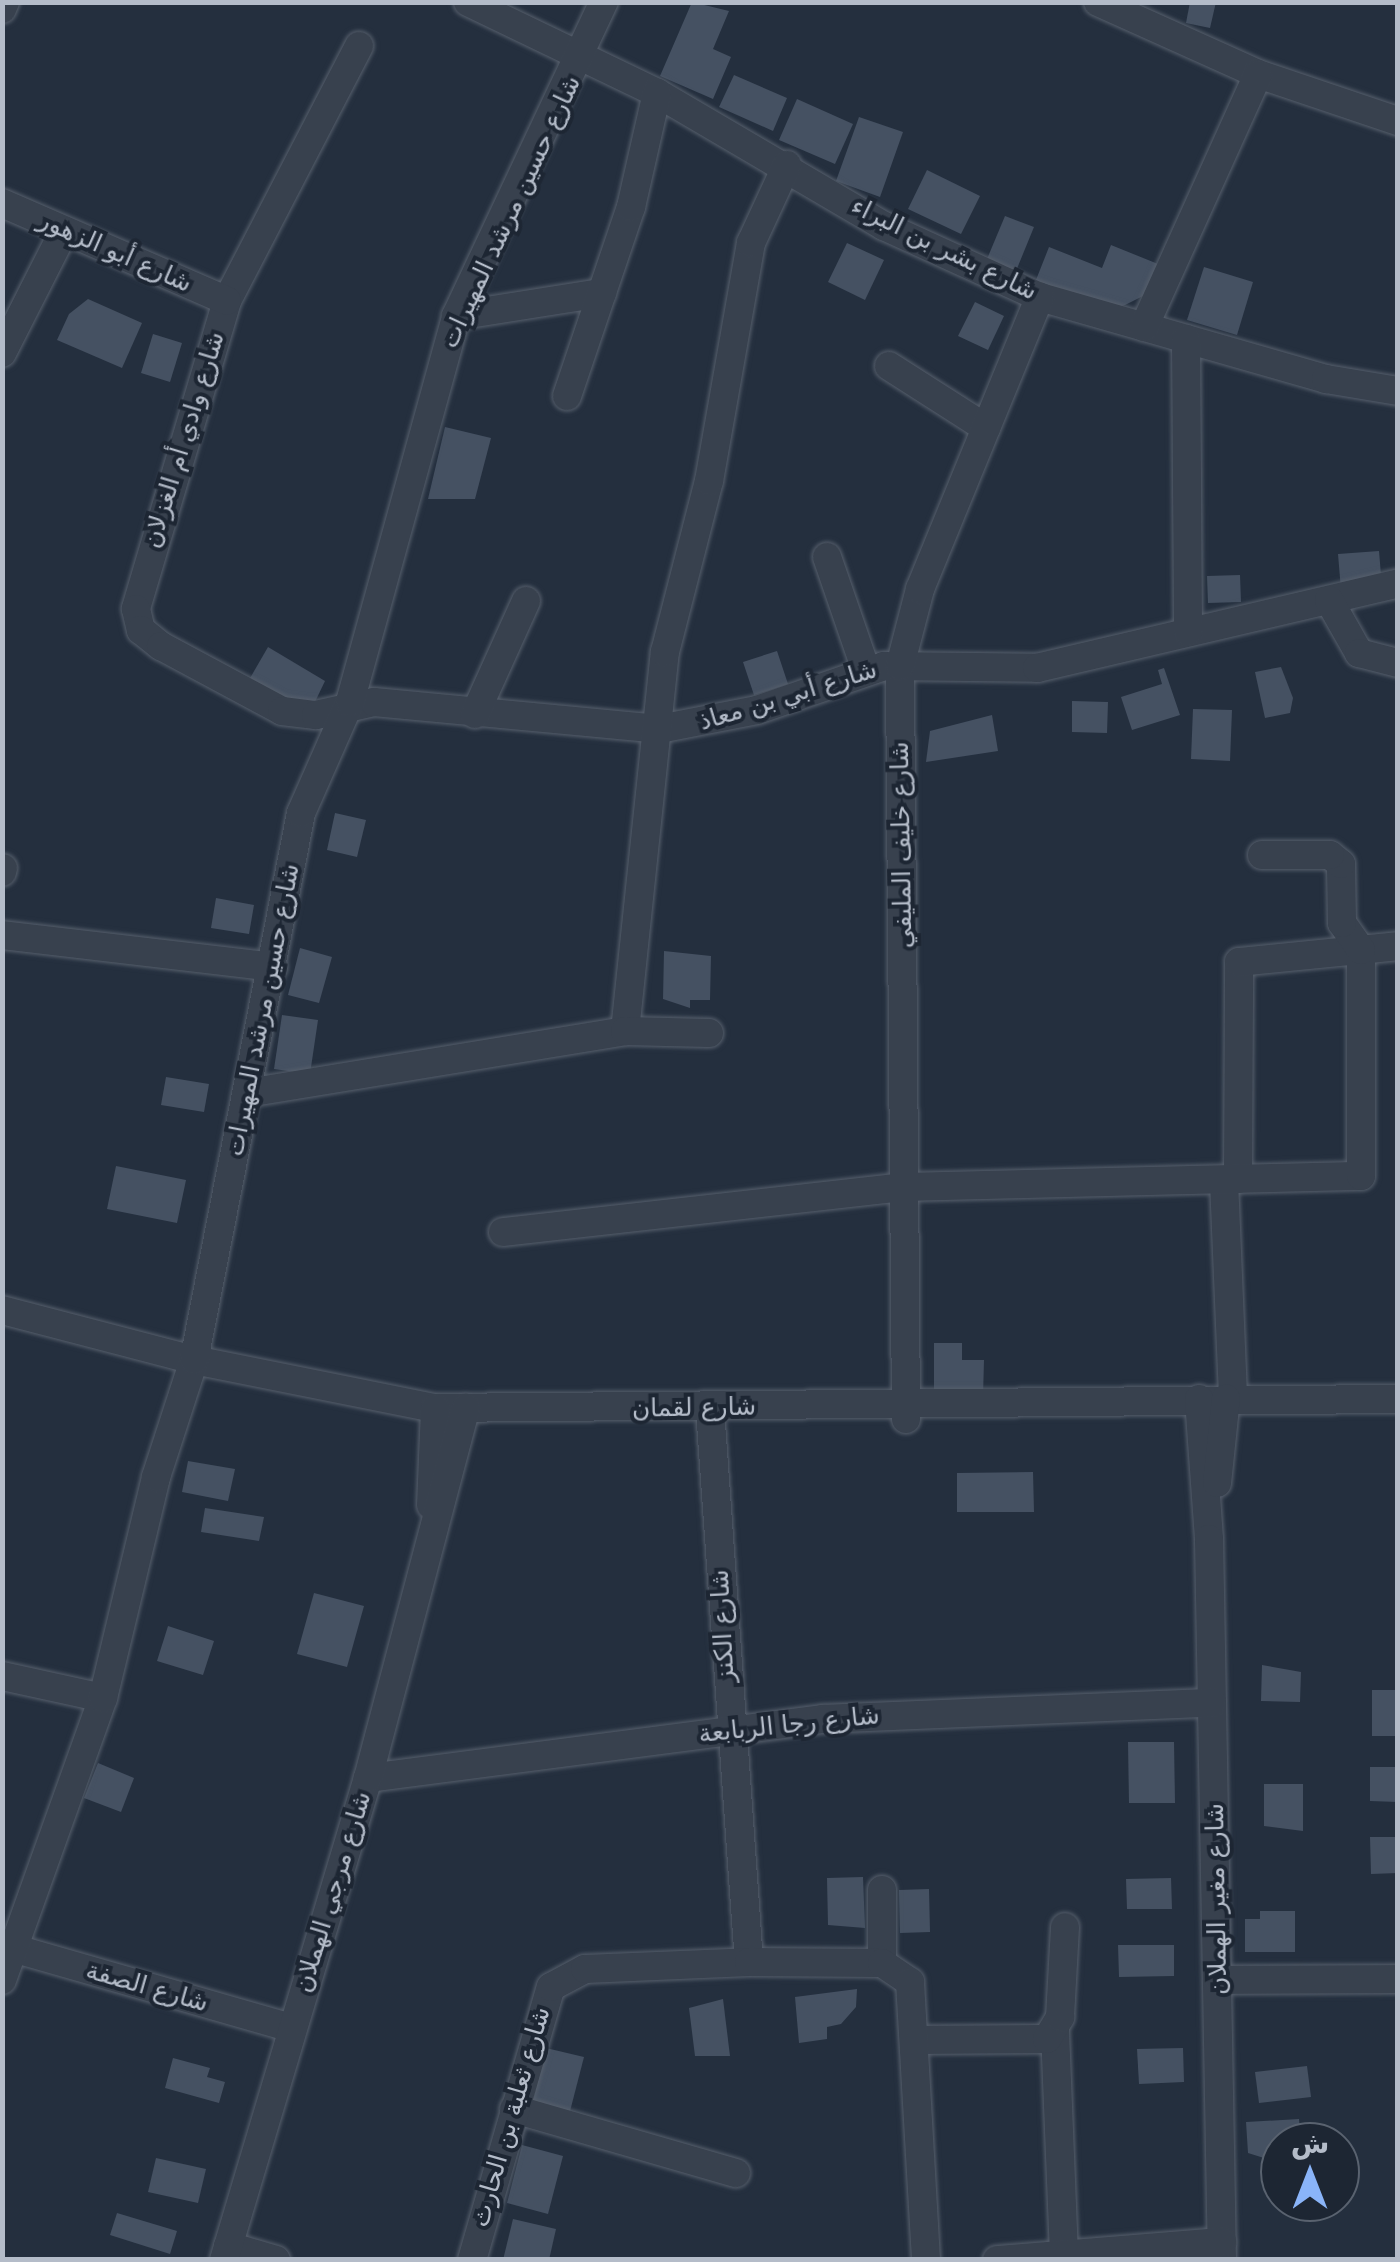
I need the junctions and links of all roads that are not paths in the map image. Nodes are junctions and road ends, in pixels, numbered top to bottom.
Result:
1 (468, 2) edge
2 (604, 2) edge
3 (1098, 2) edge
4 (359, 46) dead end
5 (582, 60) junction
6 (1258, 74) junction
7 (657, 93) junction
8 (1398, 121) edge
9 (787, 165) junction
10 (2, 203) edge
11 (64, 230) junction
12 (602, 293) junction
13 (1040, 297) junction
14 (227, 301) junction
15 (456, 316) junction
16 (1144, 327) junction
17 (1186, 340) junction
18 (2, 353) edge
19 (889, 366) dead end
20 (1398, 391) edge
21 (567, 396) dead end
22 (986, 428) junction
23 (828, 557) dead end
24 (1398, 583) edge
25 (1328, 600) junction
26 (526, 602) dead end
27 (1188, 632) junction
28 (1398, 663) edge
29 (900, 666) junction
30 (866, 670) junction
31 (350, 702) junction
32 (474, 714) junction
33 (659, 729) junction
34 (1262, 854) dead end
35 (2, 935) edge
36 (1398, 946) edge
37 (1360, 950) junction
38 (272, 967) junction
39 (625, 1032) junction
40 (709, 1033) dead end
41 (247, 1093) junction
42 (1231, 1180) junction
43 (907, 1188) junction
44 (503, 1232) dead end
45 (2, 1310) edge
46 (2, 1328) edge
47 (192, 1367) junction
48 (1398, 1399) edge
49 (1217, 1406) junction
50 (906, 1411) junction
51 (434, 1414) junction
52 (465, 1415) junction
53 (711, 1416) junction
54 (1398, 1417) edge
55 (431, 1521) junction
56 (2, 1676) edge
57 (103, 1698) junction
58 (1212, 1703) junction
59 (728, 1730) junction
60 (368, 1778) junction
61 (882, 1890) dead end
62 (1065, 1927) dead end
63 (9, 1947) edge
64 (748, 1962) junction
65 (882, 1962) junction
66 (1398, 1978) edge
67 (2, 1980) edge
68 (1220, 1980) junction
69 (292, 2028) junction
70 (1055, 2031) junction
71 (914, 2040) junction
72 (514, 2109) junction
73 (736, 2173) dead end
74 (1222, 2251) edge
75 (226, 2253) edge
76 (1064, 2254) junction
77 (276, 2260) edge
78 (472, 2260) edge
79 (926, 2260) edge
80 (997, 2260) edge

1 - 5 street, شارع بشر بن البراء
2 - 5 street, شارع حسين مرشد المهيرات
3 - 6 street
4 - 14 street, شارع وادي أم الغزلان
5 - 7 street, شارع بشر بن البراء
5 - 15 street, شارع حسين مرشد المهيرات
6 - 8 street
6 - 16 street
7 - 9 street, شارع بشر بن البراء
7 - 12 street
9 - 13 street, شارع بشر بن البراء
9 - 33 street
10 - 11 street, شارع أبو الزهور
11 - 14 street, شارع أبو الزهور
11 - 18 street
12 - 15 street
12 - 21 street
13 - 16 street, شارع بشر بن البراء
13 - 22 street, شارع خليف المليفي
14 - 31 street, شارع وادي أم الغزلان
15 - 31 street, شارع حسين مرشد المهيرات
16 - 17 street, شارع بشر بن البراء
17 - 20 street, شارع بشر بن البراء
17 - 27 street
19 - 22 street
22 - 29 street, شارع خليف المليفي
23 - 30 street
24 - 25 street, شارع أبي بن معاذ
25 - 27 street, شارع أبي بن معاذ
25 - 28 street
26 - 32 street
27 - 29 street, شارع أبي بن معاذ
29 - 30 street, شارع أبي بن معاذ
29 - 43 street, شارع خليف المليفي
30 - 33 street, شارع أبي بن معاذ
31 - 32 street, شارع أبي بن معاذ
31 - 38 street, شارع حسين مرشد المهيرات
32 - 33 street, شارع أبي بن معاذ
33 - 39 street
34 - 37 street
35 - 38 street
36 - 37 street
37 - 42 street, شارع مغير الهملان
37 - 42 street
38 - 41 street, شارع حسين مرشد المهيرات
39 - 40 street
39 - 41 street
41 - 47 street, شارع حسين مرشد المهيرات
42 - 43 street
42 - 49 street, شارع مغير الهملان
43 - 44 street
43 - 50 street, شارع خليف المليفي
45 - 47 street, شارع لقمان
46 - 47 street, شارع لقمان
47 - 51 street, شارع لقمان
47 - 57 street, شارع حسين مرشد المهيرات
48 - 49 street, شارع لقمان
49 - 50 street, شارع لقمان
49 - 54 street, شارع لقمان
49 - 58 street, شارع مغير الهملان
50 - 53 street, شارع لقمان
51 - 52 street, شارع لقمان
51 - 55 street, شارع مرجي الهملان
52 - 53 street, شارع لقمان
52 - 55 street, شارع مرجي الهملان
53 - 59 street, شارع الكنز
55 - 60 street, شارع مرجي الهملان
56 - 57 street
57 - 63 street, شارع حسين مرشد المهيرات
58 - 59 street, شارع رجا الربابعة
58 - 68 street, شارع مغير الهملان
59 - 60 street, شارع رجا الربابعة
59 - 64 street, شارع الكنز
60 - 69 street, شارع مرجي الهملان
61 - 65 street
62 - 70 street
63 - 67 street, شارع حسين مرشد المهيرات
63 - 69 street, شارع الصفة
64 - 65 street
64 - 72 street, شارع ثعلبة بن الحارث
65 - 71 street
66 - 68 street
68 - 74 street, شارع مغير الهملان
69 - 75 street, شارع مرجي الهملان
70 - 71 street
70 - 76 street
71 - 79 street
72 - 73 street
72 - 78 street, شارع ثعلبة بن الحارث
74 - 76 street
75 - 77 street
76 - 80 street

